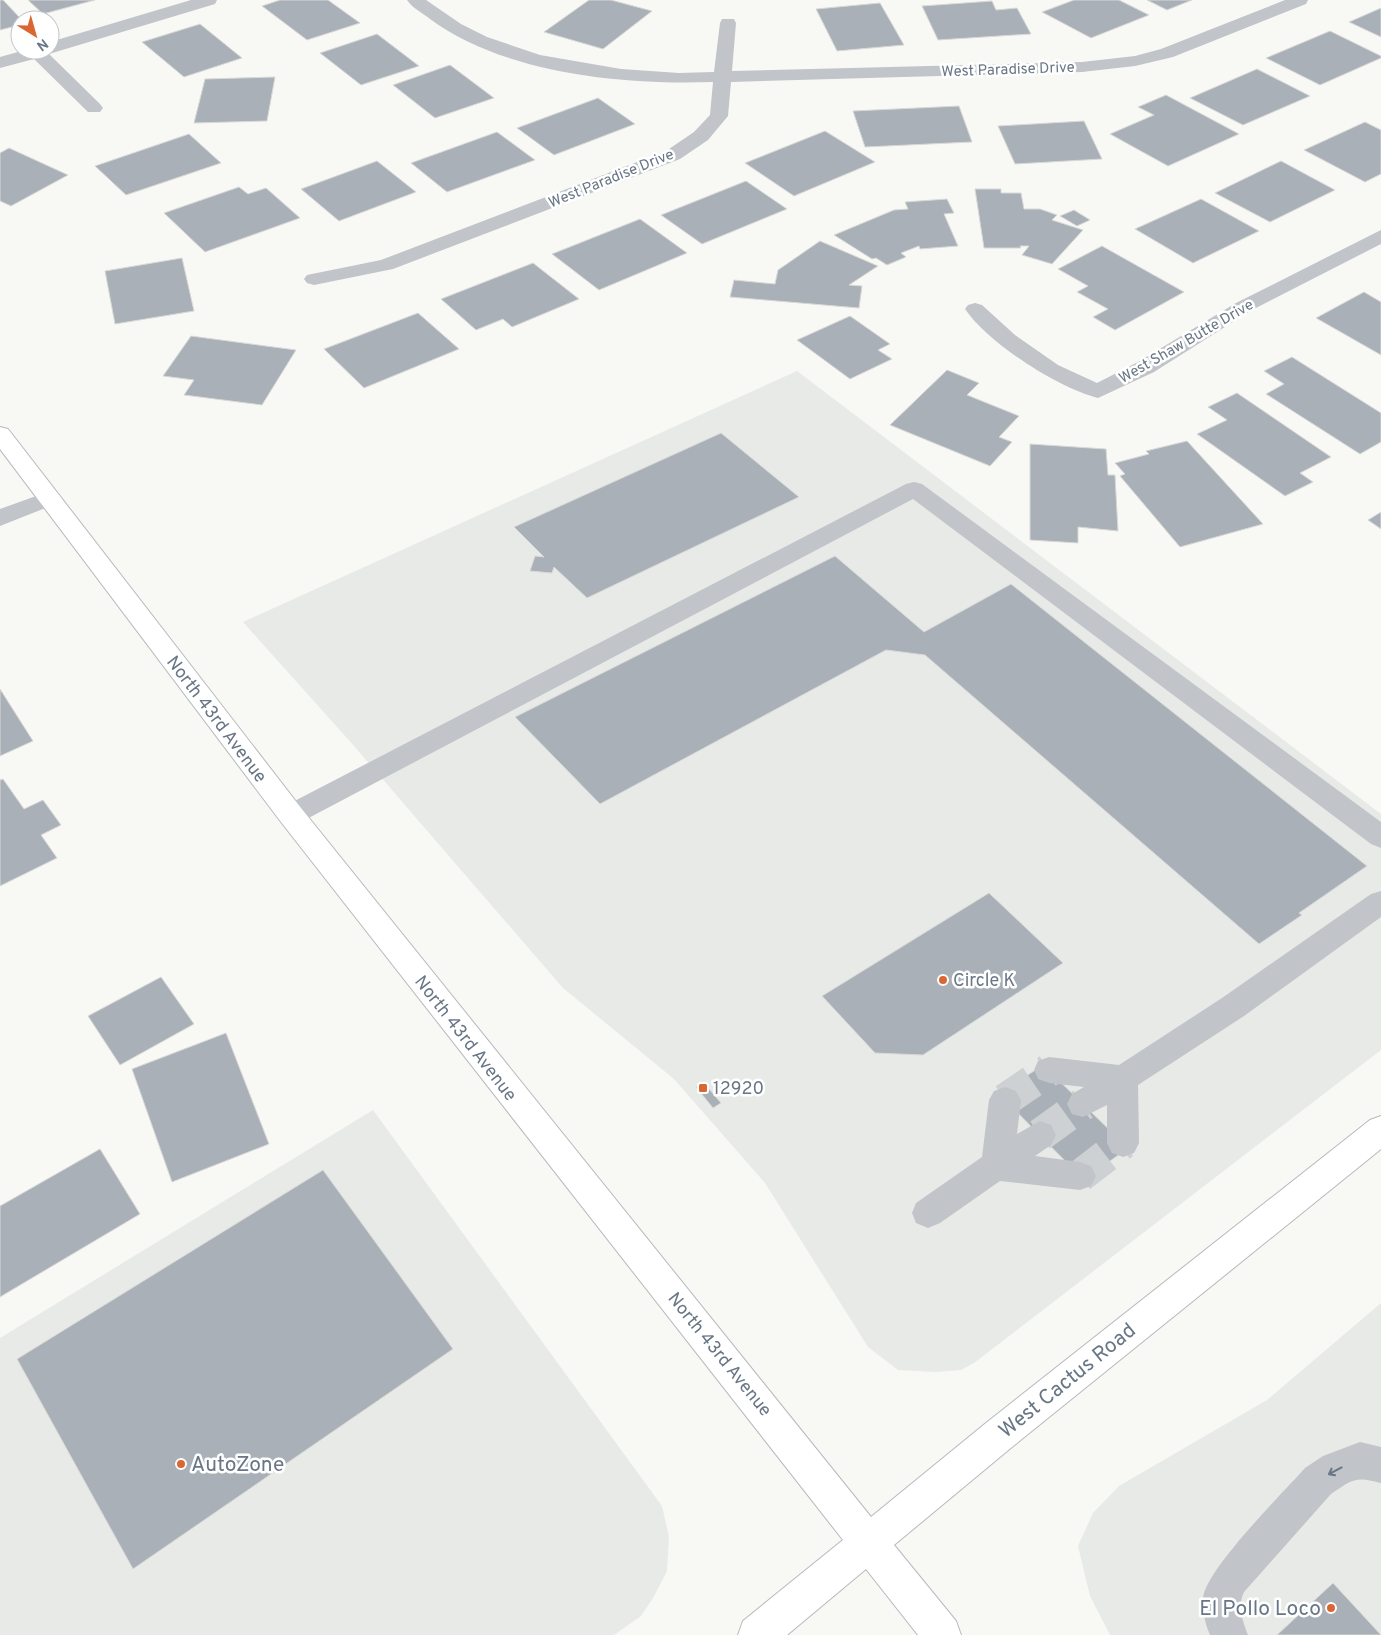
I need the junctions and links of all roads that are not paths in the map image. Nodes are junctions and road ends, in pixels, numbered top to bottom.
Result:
1 (209, 0) edge
2 (414, 0) edge
3 (1300, 0) edge
4 (728, 23) dead end
5 (60, 45) edge
6 (53, 60) edge
7 (1082, 67) junction
8 (723, 78) junction
9 (1090, 87) dead end
10 (94, 108) dead end
11 (1377, 243) edge
12 (314, 279) dead end
13 (975, 309) dead end
14 (0, 434) edge
15 (50, 498) junction
16 (0, 518) edge
17 (291, 815) junction
18 (1381, 837) edge
19 (1381, 902) edge
20 (1049, 1070) tunnel mouth
21 (1122, 1078) junction
22 (1006, 1100) dead end
23 (1084, 1104) tunnel mouth
24 (1381, 1130) edge
25 (1040, 1135) tunnel mouth
26 (1123, 1143) dead end
27 (997, 1166) junction
28 (1080, 1176) tunnel mouth
29 (928, 1213) dead end
30 (1381, 1465) edge
31 (869, 1543) junction
32 (757, 1635) edge
33 (942, 1635) edge
34 (1230, 1635) edge

1 - 5 street
2 - 8 street
3 - 7 street, West Paradise Drive
4 - 8 street
6 - 10 street
7 - 8 street, West Paradise Drive
7 - 9 street, West Paradise Drive
8 - 12 street, West Paradise Drive
11 - 13 street, West Shaw Butte Drive
14 - 15 main road, North 43rd Avenue
15 - 16 street
15 - 17 main road, North 43rd Avenue
17 - 18 street
17 - 31 main road, North 43rd Avenue
19 - 21 street
20 - 21 street
21 - 23 street
21 - 26 street
22 - 27 street
24 - 31 main road, West Cactus Road
25 - 27 street
27 - 28 street
27 - 29 street
30 -> 34 street
31 - 32 main road, West Cactus Road
31 - 33 main road, North 43rd Avenue

